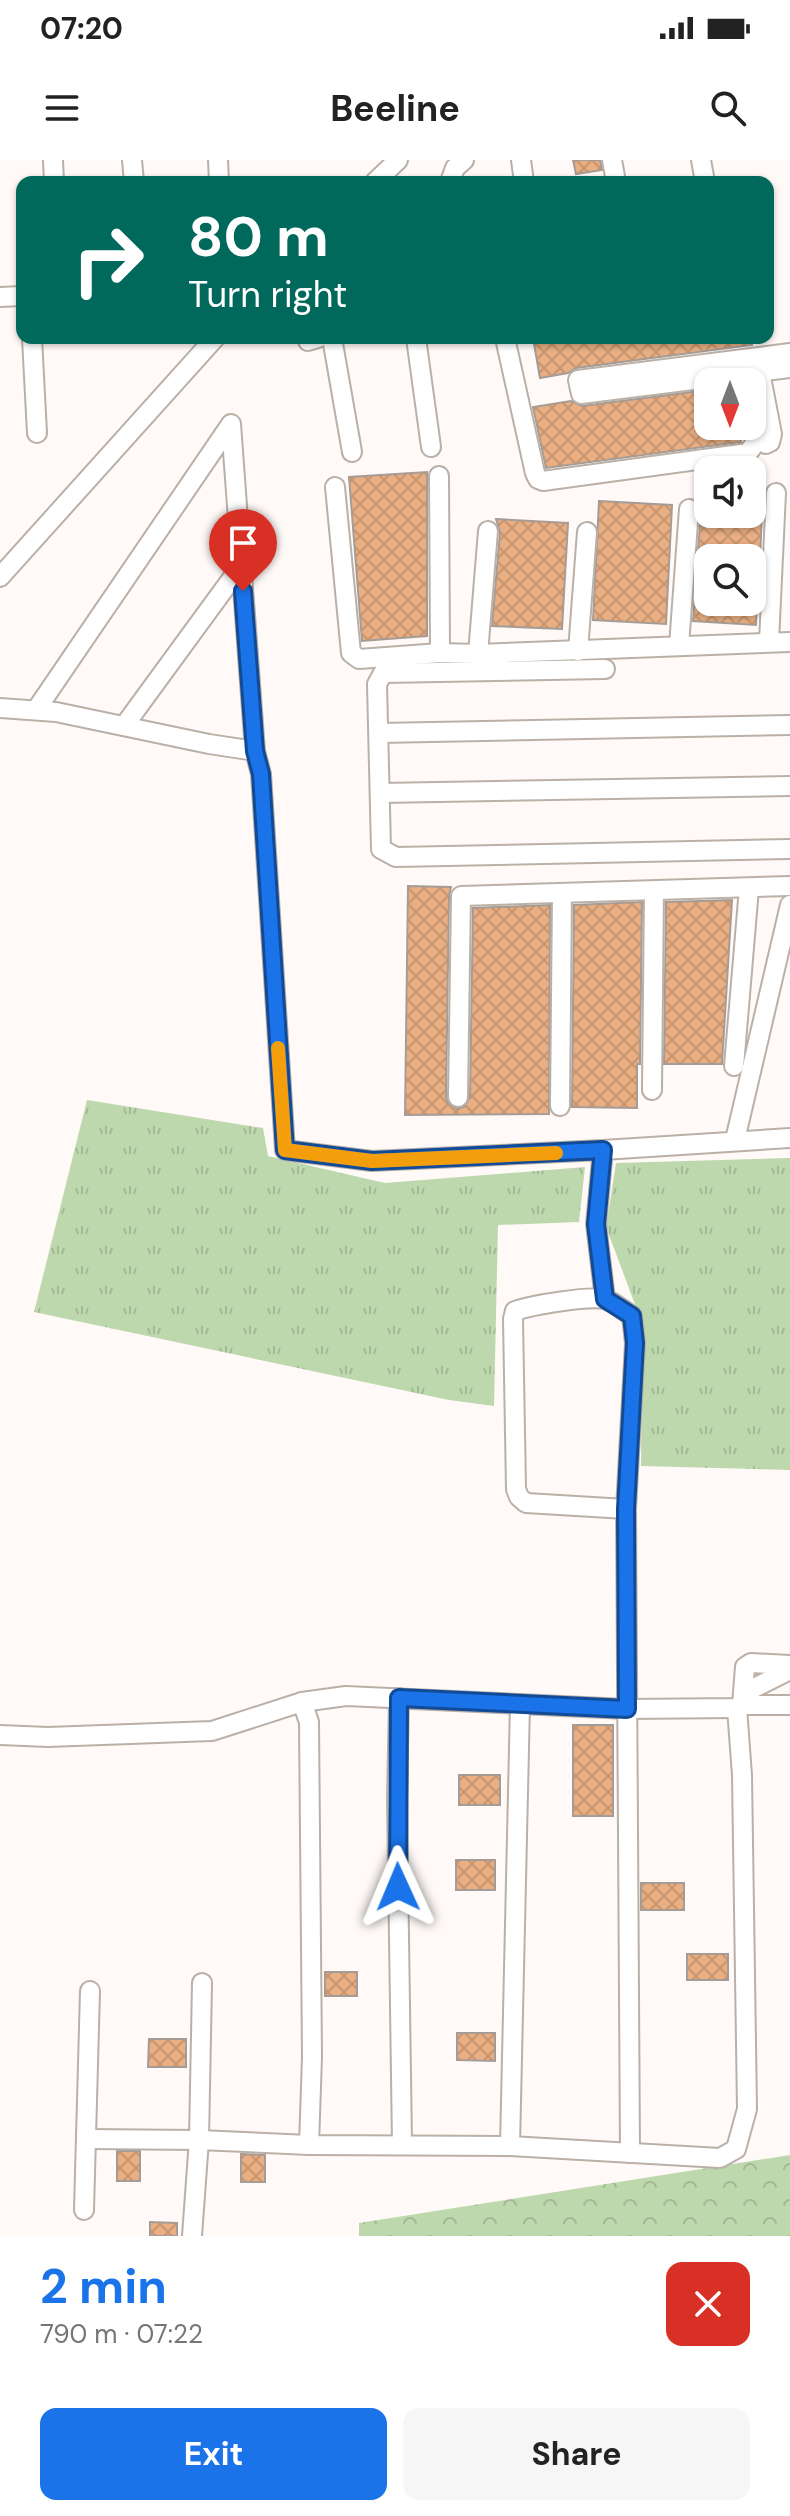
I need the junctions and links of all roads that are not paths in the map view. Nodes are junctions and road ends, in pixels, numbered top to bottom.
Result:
1 (398, 160) edge
2 (464, 160) edge
3 (381, 176) edge
4 (452, 176) edge
5 (32, 344) edge
6 (210, 344) edge
7 (333, 344) edge
8 (417, 344) edge
9 (506, 344) edge
10 (769, 344) edge
11 (790, 353) edge
12 (770, 355) junction
13 (752, 368) edge
14 (790, 368) edge
15 (766, 370) edge
16 (746, 372) edge
17 (766, 420) edge
18 (37, 433) dead end
19 (756, 440) edge
20 (766, 444) dead end
21 (431, 447) dead end
22 (352, 452) dead end
23 (439, 476) dead end
24 (335, 487) dead end
25 (776, 493) dead end
26 (689, 509) dead end
27 (488, 531) dead end
28 (587, 532) dead end
29 (241, 566) junction
30 (0, 577) edge
31 (769, 642) junction
32 (790, 642) edge
33 (679, 646) junction
34 (578, 651) junction
35 (440, 653) junction
36 (478, 654) junction
37 (605, 669) dead end
38 (0, 708) edge
39 (36, 710) junction
40 (790, 725) edge
41 (124, 726) junction
42 (379, 733) junction
43 (255, 751) junction
44 (790, 786) edge
45 (380, 793) junction
46 (790, 849) edge
47 (790, 886) edge
48 (749, 888) junction
49 (654, 891) junction
50 (562, 894) junction
51 (790, 905) edge
52 (734, 1066) dead end
53 (652, 1090) dead end
54 (458, 1097) dead end
55 (560, 1106) dead end
56 (790, 1138) edge
57 (735, 1140) junction
58 (603, 1150) junction
59 (605, 1299) junction
60 (626, 1509) junction
61 (790, 1668) edge
62 (399, 1698) junction
63 (302, 1702) junction
64 (741, 1702) junction
65 (520, 1704) junction
66 (790, 1705) edge
67 (627, 1709) junction
68 (0, 1735) edge
69 (202, 1983) dead end
70 (90, 1991) dead end
71 (86, 2139) junction
72 (199, 2140) junction
73 (402, 2144) junction
74 (309, 2145) junction
75 (510, 2146) junction
76 (630, 2153) junction
77 (84, 2210) dead end
78 (192, 2236) edge

1 - 3 street
2 - 4 street
5 - 18 street
6 - 30 street
7 - 22 street
8 - 21 street
9 - 19 street
10 - 12 street
11 - 12 street
12 - 13 street
14 - 15 street
16 - 16 street
17 - 20 street
23 - 35 street
24 - 35 street
25 - 31 street
26 - 33 street
27 - 36 street
28 - 34 street
29 - 39 street
29 - 41 street
29 - 43 street
31 - 32 street
31 - 33 street
33 - 34 street
34 - 36 street
35 - 36 street
37 - 42 street
38 - 39 street
39 - 41 street
40 - 42 street
41 - 43 street
42 - 45 street
43 - 58 street
44 - 45 street
45 - 46 street
47 - 48 street
48 - 49 street
48 - 52 street
49 - 50 street
49 - 53 street
50 - 54 street
50 - 55 street
51 - 57 street
56 - 57 street
57 - 58 street
58 - 59 street
59 - 60 street
59 - 60 street
60 - 67 street
61 - 64 street
61 - 64 street
62 - 63 street
62 - 65 street
62 - 73 street
63 - 68 street
63 - 74 street
64 - 66 street
64 - 67 street
64 - 76 street
65 - 67 street
65 - 75 street
67 - 76 street
69 - 72 street
70 - 71 street
71 - 72 street
71 - 77 street
72 - 74 street
72 - 78 street
73 - 74 street
73 - 75 street
75 - 76 street

